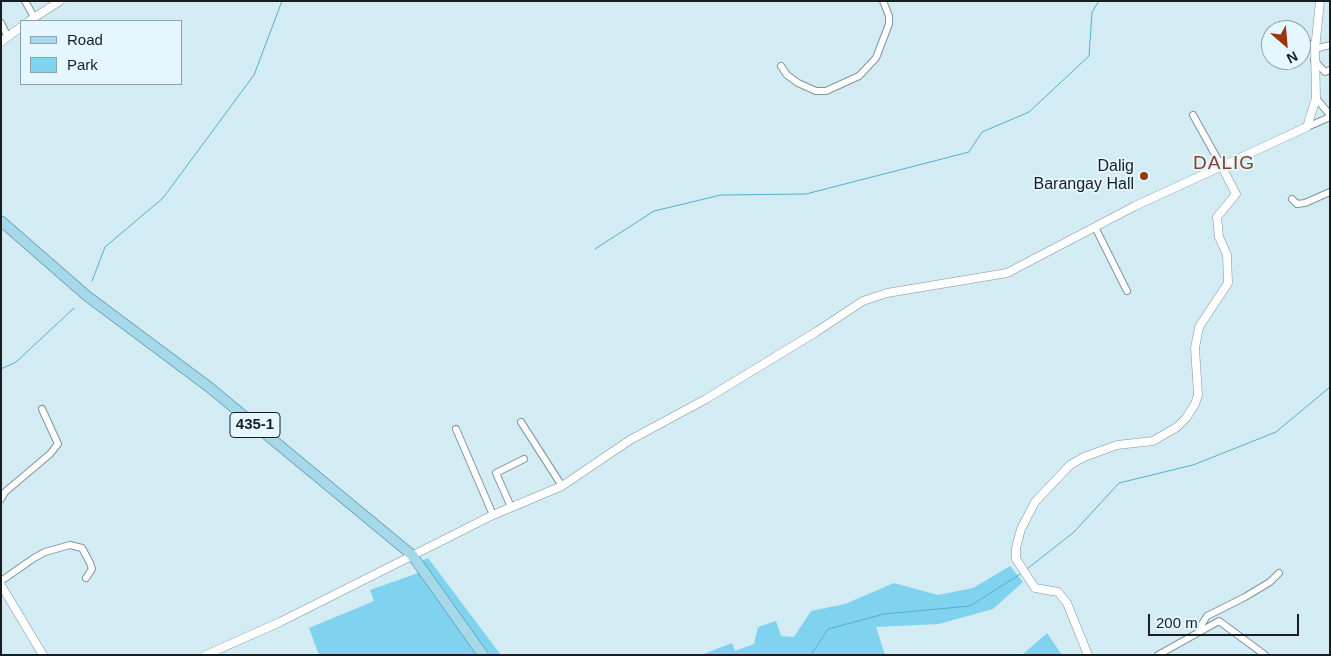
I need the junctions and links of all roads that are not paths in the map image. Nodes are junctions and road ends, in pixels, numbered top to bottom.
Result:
1 (25, 1) edge
2 (883, 1) edge
3 (1320, 1) edge
4 (55, 3) edge
5 (31, 19) edge
6 (1, 23) edge
7 (20, 28) edge
8 (5, 39) edge
9 (1330, 45) edge
10 (1311, 47) edge
11 (1315, 47) junction
12 (1314, 60) junction
13 (782, 66) dead end
14 (1330, 70) edge
15 (1316, 98) junction
16 (1192, 115) dead end
17 (1330, 116) edge
18 (1307, 127) junction
19 (1222, 167) junction
20 (1330, 192) edge
21 (1292, 199) dead end
22 (1, 221) edge
23 (1094, 227) junction
24 (1127, 291) dead end
25 (42, 409) dead end
26 (522, 422) dead end
27 (456, 429) dead end
28 (524, 460) dead end
29 (562, 486) junction
30 (1, 499) edge
31 (511, 507) junction
32 (493, 515) junction
33 (412, 555) junction
34 (1279, 573) dead end
35 (86, 578) dead end
36 (1, 583) edge
37 (1202, 629) junction
38 (43, 655) edge
39 (206, 655) edge
40 (483, 655) edge
41 (1088, 655) edge
42 (1158, 655) edge
43 (1265, 655) edge

1 - 5 street
2 - 13 street
3 - 11 street
4 - 5 street
6 - 8 street
7 - 8 street
9 - 11 street
10 - 11 street
11 - 12 street
12 - 14 street
12 - 15 street
15 - 17 street
15 - 18 street
16 - 19 street
17 - 18 street
18 - 19 street
19 - 23 street
19 - 41 street
20 - 21 street
22 - 33 main road, 435-1
23 - 24 street
23 - 29 street
25 - 30 street
26 - 29 street
27 - 32 street
28 - 31 street
29 - 31 street
31 - 32 street
32 - 33 street
33 - 39 street
33 - 40 main road, 435-1
34 - 37 street
35 - 36 street
36 - 38 street
37 - 42 street
37 - 43 street

